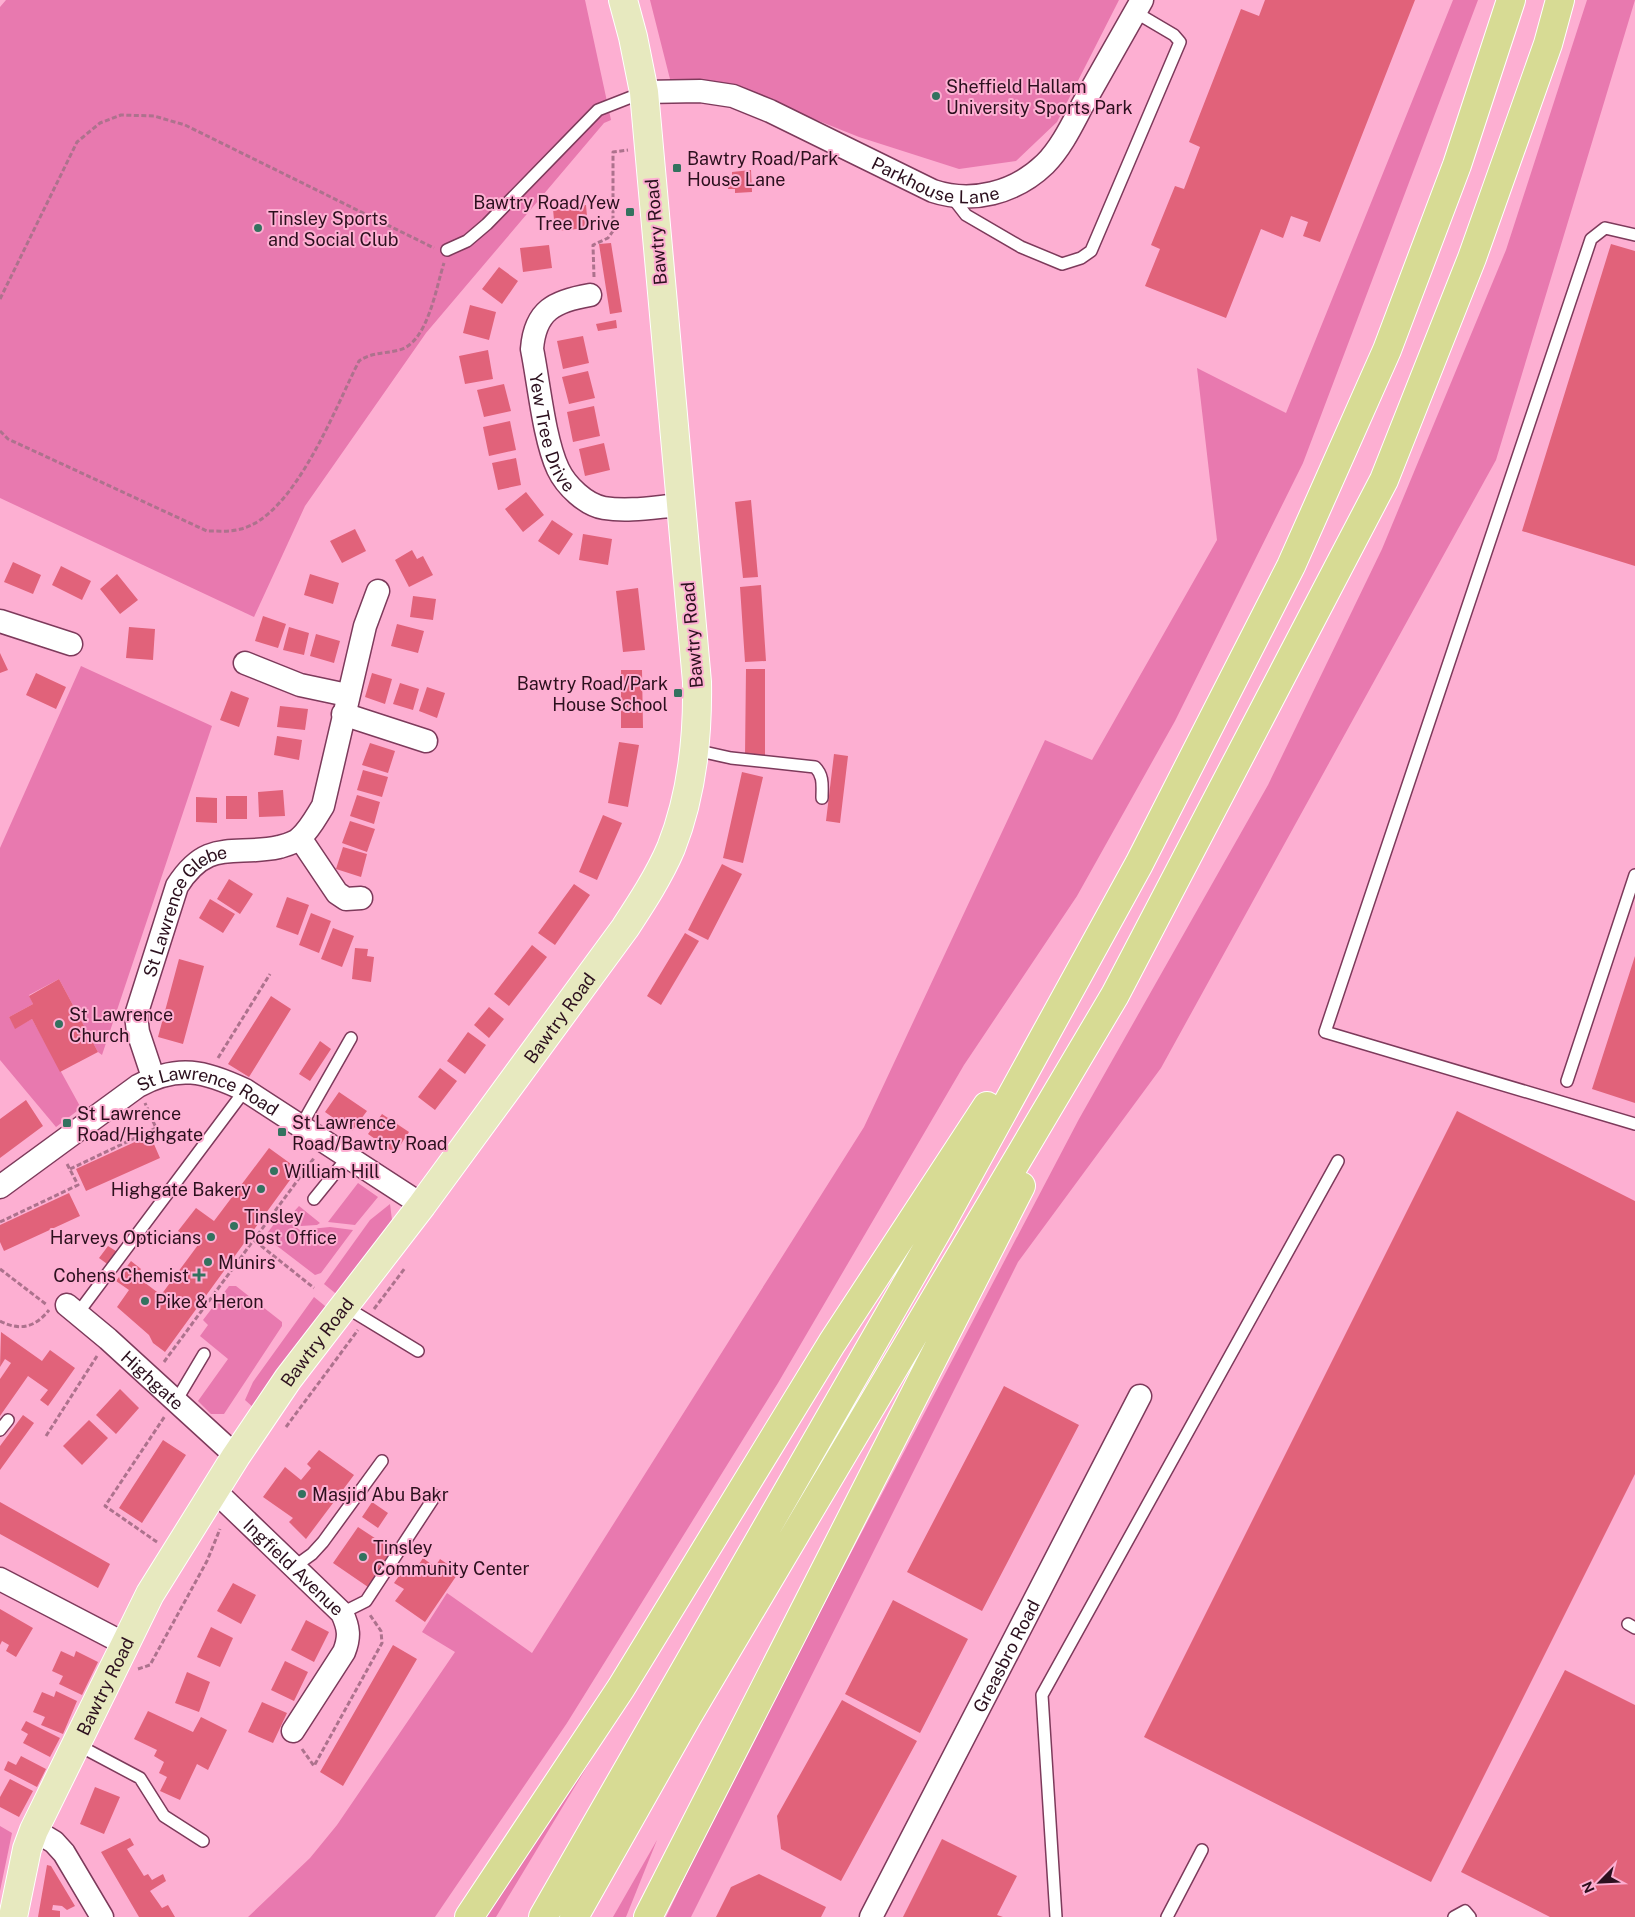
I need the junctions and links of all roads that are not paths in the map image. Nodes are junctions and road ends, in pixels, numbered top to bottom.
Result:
1 (623, 0) edge
2 (1511, 0) edge
3 (1560, 0) edge
4 (1139, 6) edge
5 (644, 92) junction
6 (952, 197) junction
7 (1635, 236) edge
8 (447, 250) road end
9 (590, 295) road end
10 (680, 505) junction
11 (378, 591) dead end
12 (0, 621) edge
13 (71, 644) dead end
14 (245, 663) dead end
15 (345, 704) junction
16 (426, 741) dead end
17 (695, 750) junction
18 (822, 798) dead end
19 (300, 838) junction
20 (1635, 875) edge
21 (362, 898) dead end
22 (1099, 936) junction
23 (1095, 1029) junction
24 (352, 1038) dead end
25 (1567, 1081) dead end
26 (146, 1082) junction
27 (245, 1090) junction
28 (1635, 1124) edge
29 (301, 1126) junction
30 (348, 1157) junction
31 (1338, 1161) dead end
32 (0, 1187) edge
33 (314, 1199) dead end
34 (422, 1205) junction
35 (65, 1309) joint
36 (356, 1312) junction
37 (418, 1351) dead end
38 (204, 1354) dead end
39 (1140, 1396) dead end
40 (176, 1401) junction
41 (8, 1420) dead end
42 (0, 1430) edge
43 (236, 1456) junction
44 (382, 1461) dead end
45 (435, 1496) dead end
46 (222, 1498) junction
47 (294, 1567) junction
48 (0, 1579) edge
49 (350, 1609) junction
50 (119, 1656) junction
51 (293, 1731) road end
52 (76, 1744) junction
53 (34, 1830) junction
54 (203, 1841) dead end
55 (1202, 1850) dead end
56 (13, 1917) edge
57 (102, 1917) edge
58 (469, 1917) edge
59 (543, 1917) edge
60 (574, 1917) edge
61 (648, 1917) edge
62 (871, 1917) edge
63 (1056, 1917) edge
64 (1167, 1917) edge
65 (1454, 1917) edge
66 (1470, 1917) edge

1 - 5 main road, Bawtry Road
2 - 22 highway
3 - 23 highway
4 - 6 street, Parkhouse Lane
4 - 6 lane
5 - 6 street, Parkhouse Lane
5 - 8 lane
5 - 10 main road, Bawtry Road
7 - 28 lane
9 - 10 street, Yew Tree Drive
10 - 17 main road, Bawtry Road
11 - 15 street
12 - 13 street
14 - 15 street
15 - 16 street
15 - 19 street
17 - 18 lane
17 - 34 main road, Bawtry Road
19 - 21 street
19 - 26 street, St Lawrence Glebe
20 - 25 lane
22 - 58 highway
22 - 59 highway
23 - 60 highway
23 - 61 highway
24 - 29 lane
26 - 27 street, St Lawrence Road
26 - 32 street, St Lawrence Road
27 - 29 street, St Lawrence Road
27 - 35 lane
29 - 30 street, St Lawrence Road
30 - 33 lane
30 - 34 street, St Lawrence Road
31 - 63 lane
34 - 36 main road, Bawtry Road
35 - 40 street, Highgate
36 - 37 lane
36 - 43 main road, Bawtry Road
38 - 40 lane
39 - 62 street, Greasbro Road
40 - 43 street, Highgate
41 - 42 lane
43 - 46 main road, Bawtry Road
44 - 47 lane
45 - 49 lane
46 - 47 street, Ingfield Avenue
46 - 50 main road, Bawtry Road
47 - 49 street, Ingfield Avenue
48 - 50 street
49 - 51 street, Ingfield Avenue
50 - 52 main road, Bawtry Road
52 - 53 main road, Bawtry Road
52 - 54 lane
53 - 56 main road, Bawtry Road
53 - 57 street
55 - 64 lane
65 - 66 lane

